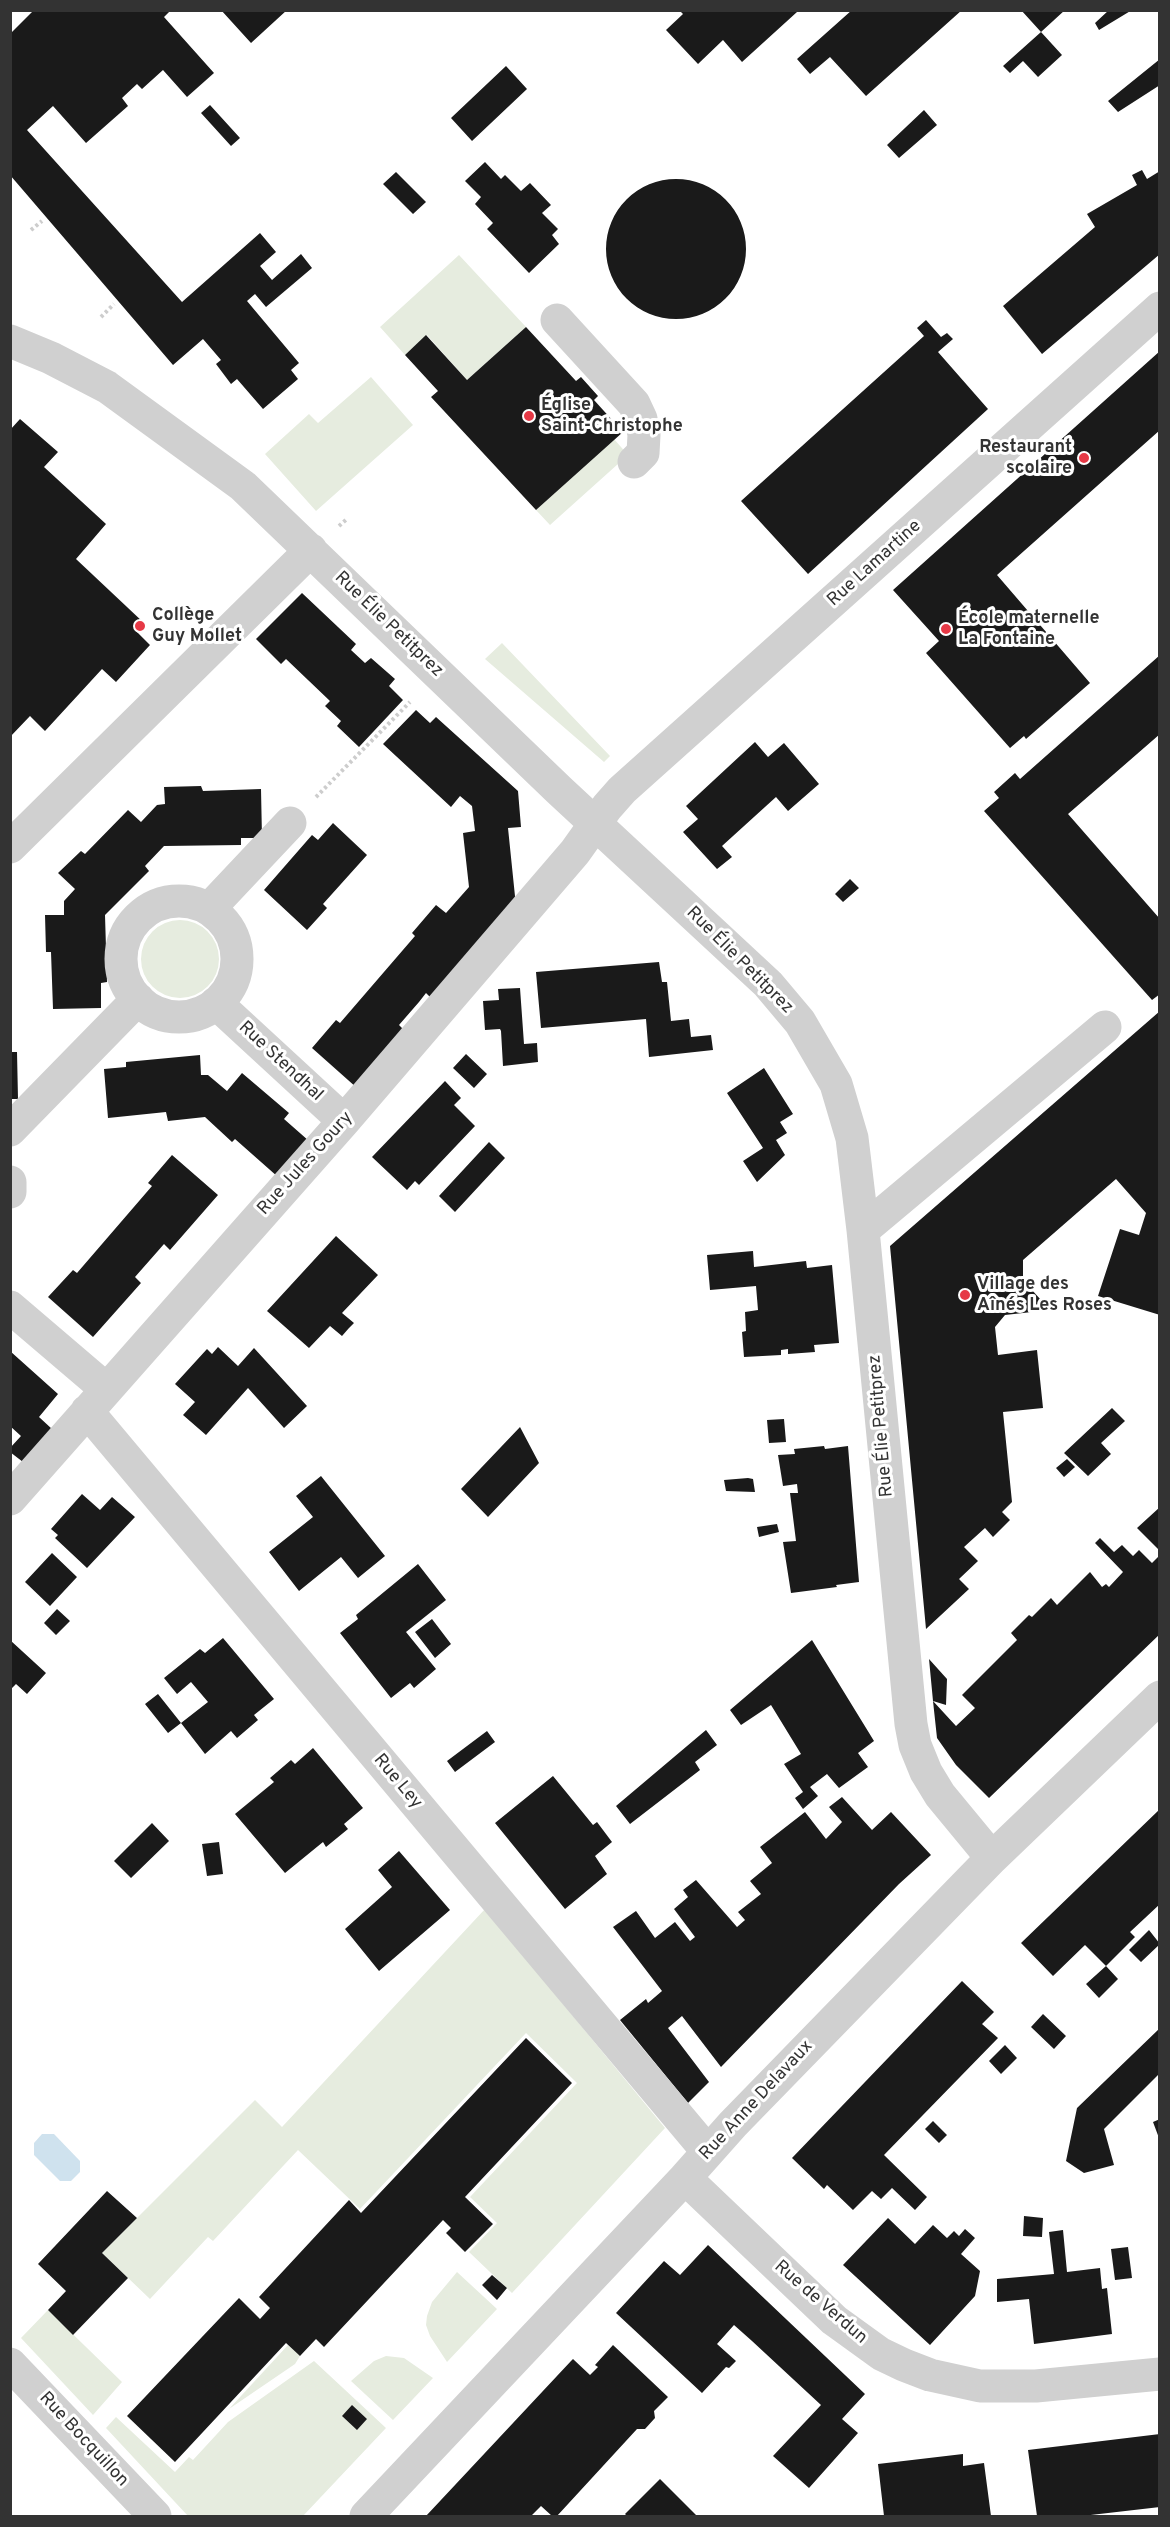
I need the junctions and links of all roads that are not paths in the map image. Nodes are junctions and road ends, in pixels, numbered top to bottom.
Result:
1 (1160, 308) edge
2 (557, 320) dead end
3 (10, 341) edge
4 (634, 462) dead end
5 (311, 550) junction
6 (290, 823) dead end
7 (595, 823) junction
8 (10, 847) edge
9 (209, 909) junction
10 (138, 999) junction
11 (216, 1003) junction
12 (1105, 1027) dead end
13 (344, 1121) junction
14 (10, 1130) edge
15 (10, 1182) edge
16 (10, 1192) edge
17 (863, 1230) junction
18 (10, 1307) edge
19 (96, 1400) junction
20 (10, 1499) edge
21 (1160, 1697) edge
22 (992, 1858) junction
23 (708, 2152) junction
24 (685, 2178) junction
25 (10, 2364) edge
26 (1160, 2374) edge
27 (155, 2517) edge
28 (366, 2517) edge

1 - 7 street, Rue Lamartine
2 - 4 street
3 - 5 street, Rue Élie Petitprez
5 - 7 street, Rue Élie Petitprez
5 - 8 street
6 - 9 street
7 - 13 street, Rue Jules Goury
7 - 17 street, Rue Élie Petitprez
9 - 10 street
9 - 11 street
10 - 11 street
10 - 14 street
11 - 13 street, Rue Stendhal
12 - 17 street
13 - 19 street, Rue Jules Goury
15 - 16 street
17 - 22 street, Rue Élie Petitprez
18 - 19 street, Rue Ley
19 - 20 street, Rue Jules Goury
19 - 23 street, Rue Ley
21 - 22 street, Rue Anne Delavaux
22 - 23 street, Rue Anne Delavaux
23 - 24 street, Rue Anne Delavaux
24 - 26 street, Rue de Verdun
24 - 28 street, Rue Anne Delavaux
25 - 27 street, Rue Bocquillon

